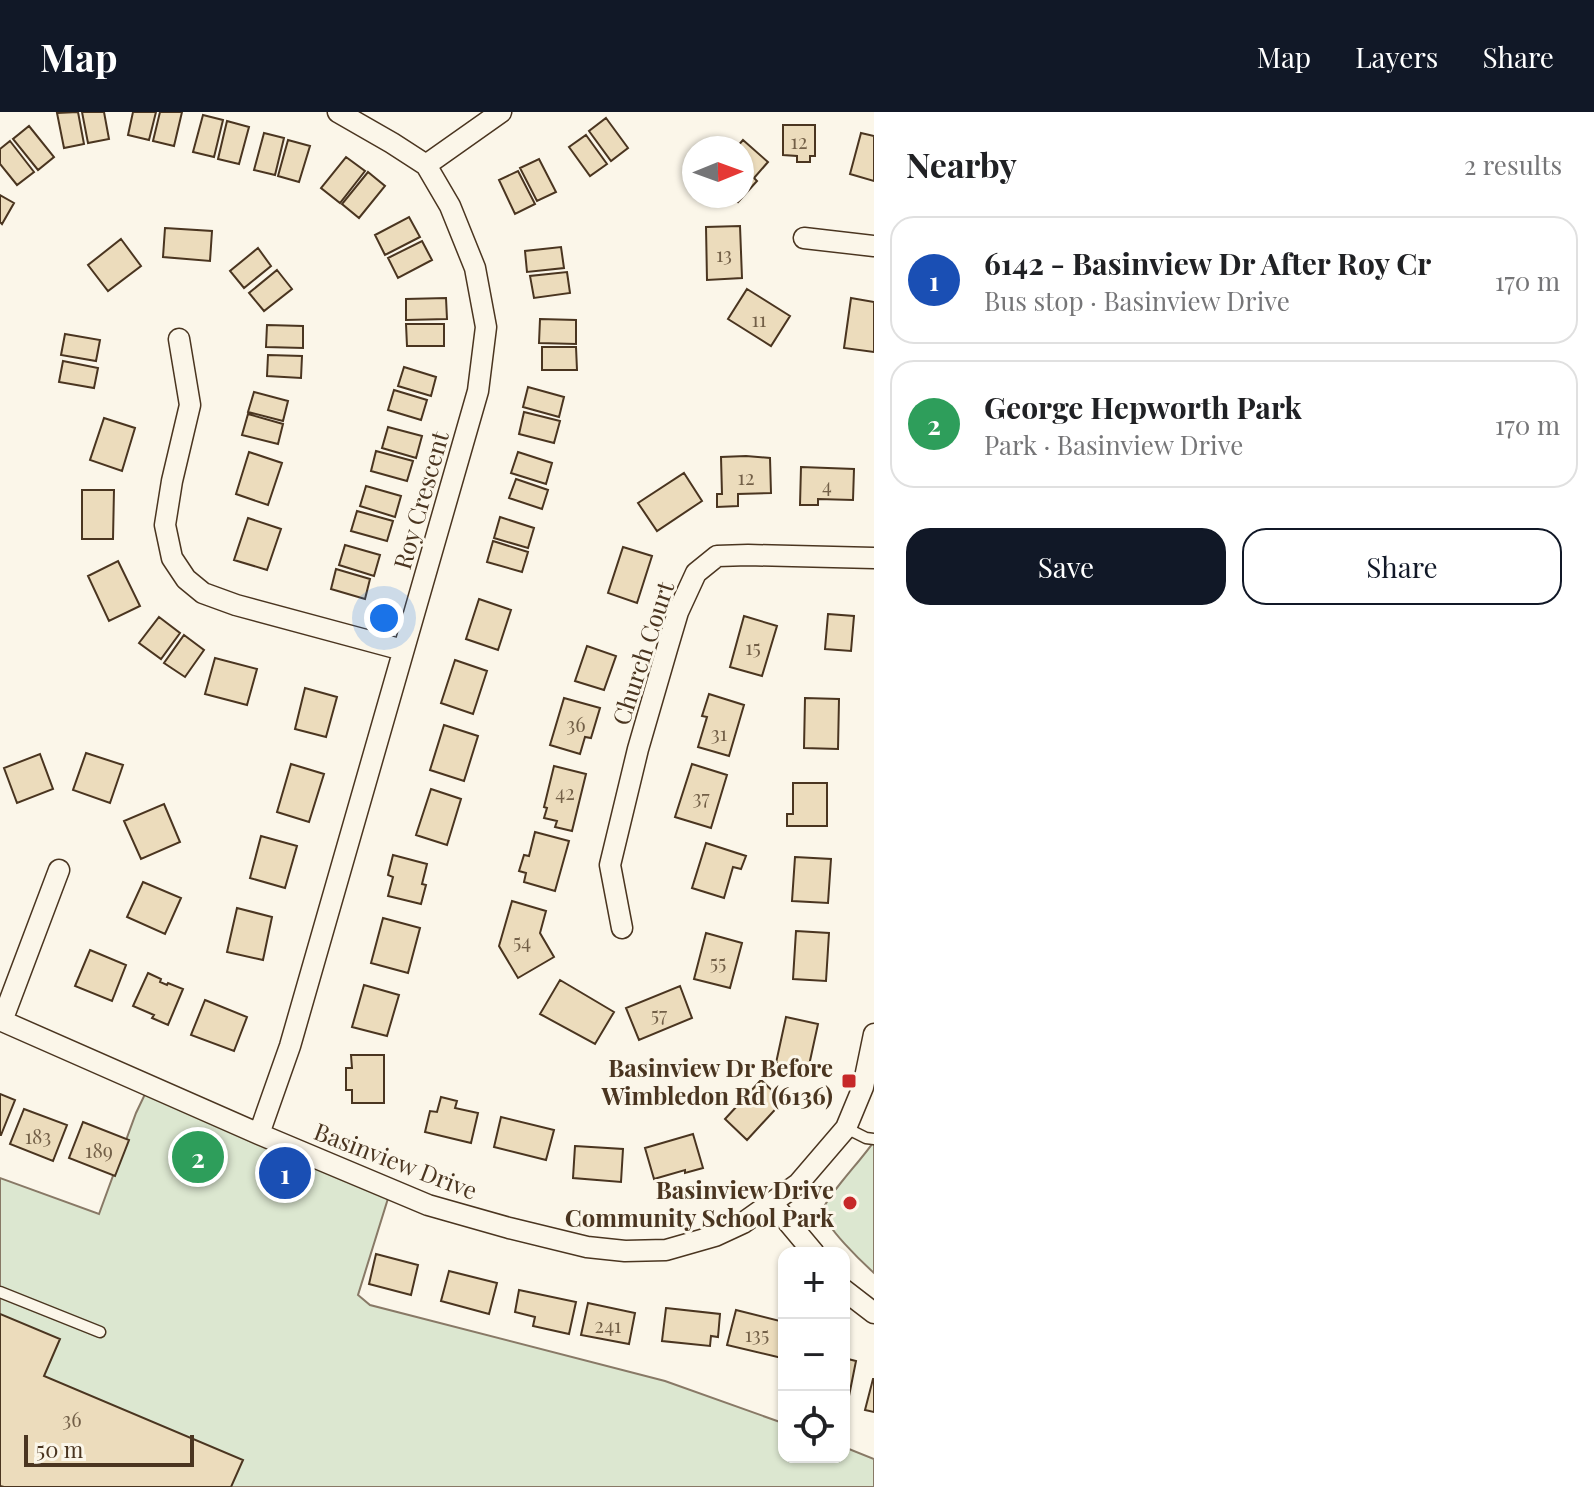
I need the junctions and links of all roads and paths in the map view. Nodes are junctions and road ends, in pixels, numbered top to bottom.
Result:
1 (338, 112) edge
2 (501, 112) edge
3 (426, 165) junction
4 (804, 238) dead end
5 (874, 246) edge
6 (179, 339) dead end
7 (874, 558) edge
8 (403, 650) junction
9 (59, 870) dead end
10 (622, 928) dead end
11 (1, 1020) edge
12 (874, 1034) edge
13 (846, 1128) junction
14 (259, 1134) junction
15 (874, 1139) edge
16 (773, 1204) junction
17 (809, 1247) edge
18 (0, 1292) edge
19 (850, 1295) edge
20 (874, 1313) edge
21 (100, 1332) dead end

1 - 3 street, Roy Crescent
2 - 3 street
3 - 8 street, Roy Crescent
4 - 5 street
6 - 8 street
7 - 10 street, Church Court
8 - 14 street, Roy Crescent
9 - 11 street
11 - 14 street, Basinview Drive
12 - 13 street, Basinview Drive
13 - 15 lane
13 - 16 street, Basinview Drive
14 - 16 street, Basinview Drive
16 - 17 street
18 - 21 lane
19 - 20 street

